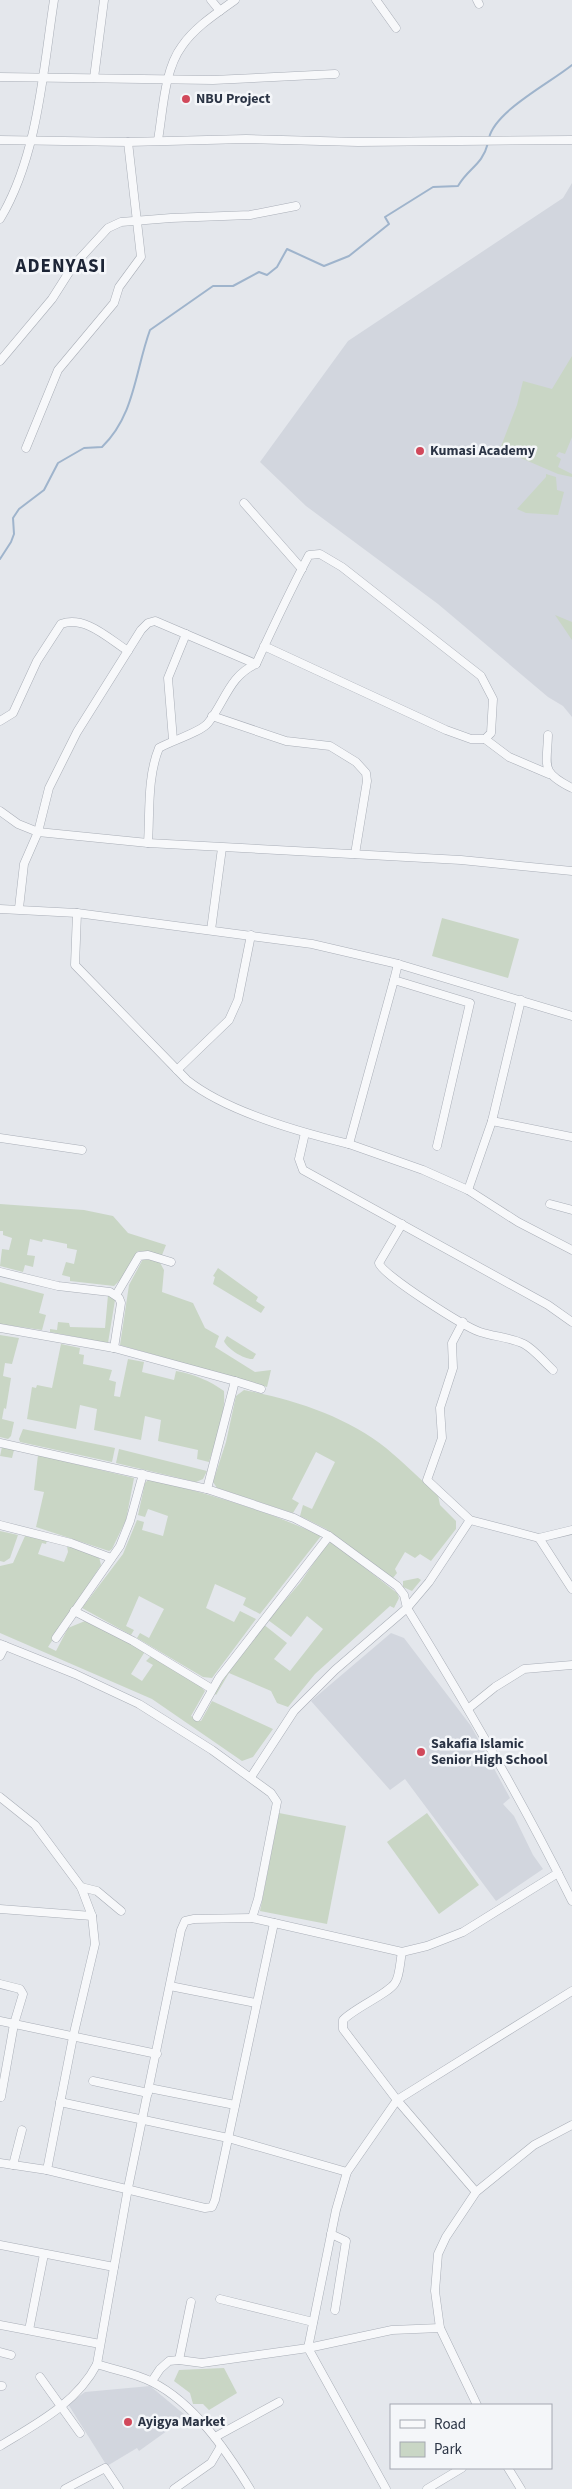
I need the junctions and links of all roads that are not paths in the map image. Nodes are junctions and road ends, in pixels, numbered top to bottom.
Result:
1 (54, 0) edge
2 (104, 0) edge
3 (211, 0) edge
4 (235, 0) edge
5 (376, 0) edge
6 (220, 11) junction
7 (396, 28) dead end
8 (335, 74) dead end
9 (0, 77) edge
10 (42, 78) junction
11 (94, 78) junction
12 (169, 80) junction
13 (0, 140) edge
14 (158, 140) junction
15 (572, 140) edge
16 (31, 141) junction
17 (128, 142) junction
18 (296, 206) dead end
19 (3, 208) edge
20 (0, 219) edge
21 (137, 221) junction
22 (0, 361) edge
23 (26, 448) dead end
24 (244, 503) dead end
25 (302, 569) junction
26 (186, 634) junction
27 (264, 646) junction
28 (128, 651) junction
29 (256, 664) junction
30 (212, 716) junction
31 (0, 721) edge
32 (548, 735) dead end
33 (485, 739) junction
34 (173, 740) junction
35 (549, 774) junction
36 (572, 788) edge
37 (0, 811) edge
38 (38, 832) junction
39 (148, 843) junction
40 (222, 848) junction
41 (355, 854) junction
42 (572, 871) edge
43 (19, 908) junction
44 (0, 909) edge
45 (77, 913) junction
46 (212, 930) junction
47 (251, 935) junction
48 (398, 964) junction
49 (394, 980) junction
50 (474, 986) junction
51 (522, 1000) junction
52 (470, 1003) junction
53 (572, 1016) edge
54 (177, 1070) junction
55 (492, 1121) junction
56 (305, 1133) junction
57 (572, 1137) edge
58 (0, 1138) edge
59 (349, 1144) junction
60 (437, 1146) dead end
61 (82, 1150) dead end
62 (468, 1190) junction
63 (550, 1204) dead end
64 (572, 1210) edge
65 (402, 1224) junction
66 (572, 1250) edge
67 (171, 1262) dead end
68 (0, 1272) edge
69 (116, 1294) junction
70 (462, 1322) junction
71 (572, 1322) edge
72 (0, 1328) edge
73 (114, 1348) junction
74 (553, 1370) dead end
75 (235, 1381) junction
76 (261, 1389) dead end
77 (0, 1443) edge
78 (144, 1474) junction
79 (207, 1489) junction
80 (470, 1520) junction
81 (0, 1525) edge
82 (572, 1530) edge
83 (329, 1536) junction
84 (539, 1538) junction
85 (111, 1558) junction
86 (572, 1589) edge
87 (406, 1608) junction
88 (74, 1611) junction
89 (56, 1638) dead end
90 (2, 1645) edge
91 (0, 1656) edge
92 (572, 1665) edge
93 (212, 1690) junction
94 (469, 1708) junction
95 (197, 1717) dead end
96 (251, 1777) junction
97 (0, 1797) edge
98 (558, 1873) junction
99 (81, 1888) junction
100 (572, 1901) edge
101 (0, 1910) edge
102 (122, 1911) dead end
103 (92, 1916) junction
104 (252, 1918) junction
105 (274, 1923) junction
106 (402, 1952) junction
107 (0, 1984) edge
108 (170, 1986) junction
109 (572, 1991) edge
110 (256, 2003) junction
111 (0, 2021) edge
112 (14, 2024) junction
113 (73, 2036) junction
114 (157, 2054) junction
115 (93, 2081) dead end
116 (149, 2090) junction
117 (1, 2097) edge
118 (397, 2100) junction
119 (60, 2102) junction
120 (235, 2105) junction
121 (142, 2121) junction
122 (572, 2125) edge
123 (22, 2130) dead end
124 (228, 2138) junction
125 (0, 2163) edge
126 (13, 2165) junction
127 (47, 2170) junction
128 (347, 2172) junction
129 (128, 2188) junction
130 (476, 2192) junction
131 (331, 2234) junction
132 (0, 2245) edge
133 (44, 2254) junction
134 (114, 2267) junction
135 (220, 2299) dead end
136 (191, 2302) dead end
137 (335, 2310) dead end
138 (313, 2322) junction
139 (0, 2325) edge
140 (440, 2328) junction
141 (29, 2330) junction
142 (100, 2344) junction
143 (308, 2348) junction
144 (0, 2352) edge
145 (11, 2355) dead end
146 (179, 2360) junction
147 (97, 2364) junction
148 (40, 2377) dead end
149 (152, 2382) junction
150 (279, 2402) dead end
151 (476, 2404) edge
152 (61, 2406) junction
153 (80, 2433) dead end
154 (215, 2437) junction
155 (0, 2446) edge
156 (222, 2446) junction
157 (460, 2469) edge
158 (509, 2469) edge
159 (65, 2489) edge
160 (119, 2489) edge
161 (174, 2489) edge
162 (250, 2489) edge
163 (386, 2489) edge
164 (426, 2489) edge
165 (521, 2489) edge

1 - 10 street
2 - 11 street
3 - 6 street
4 - 6 street
5 - 7 street
6 - 12 street
8 - 12 street
9 - 10 street
10 - 11 street
10 - 16 street
11 - 12 street
12 - 14 street
13 - 16 street
14 - 15 street
14 - 17 street
16 - 17 street
16 - 19 street
17 - 21 street
18 - 21 street
19 - 20 street
21 - 22 street
21 - 23 street
24 - 25 street
25 - 27 street
25 - 33 street
26 - 28 street
26 - 29 street
26 - 34 street
27 - 29 street
27 - 33 street
28 - 31 street
28 - 38 street
29 - 30 street
30 - 34 street
30 - 41 street
32 - 35 street
33 - 35 street
34 - 39 street
35 - 36 street
37 - 38 street
38 - 39 street
38 - 43 street
39 - 40 street
40 - 41 street
40 - 46 street
41 - 42 street
43 - 44 street
43 - 45 street
45 - 46 street
45 - 54 street
46 - 47 street
47 - 48 street
47 - 54 street
48 - 49 street
48 - 50 street
49 - 52 street
49 - 59 street
50 - 51 street
50 - 52 street
51 - 53 street
51 - 55 street
52 - 60 street
54 - 56 street
55 - 57 street
55 - 62 street
56 - 59 street
56 - 65 street
58 - 61 street
59 - 62 street
62 - 66 street
63 - 64 street
65 - 70 street
65 - 71 street
67 - 69 street
68 - 69 street
69 - 73 street
70 - 74 street
70 - 80 street
72 - 73 street
73 - 75 street
75 - 76 street
75 - 79 street
77 - 78 street
78 - 79 street
78 - 85 street
79 - 83 street
80 - 84 street
80 - 87 street
81 - 85 street
82 - 84 street
83 - 87 street
83 - 93 street
84 - 86 street
85 - 88 street
87 - 94 street
87 - 96 street
88 - 89 street
88 - 93 street
90 - 91 street
90 - 96 street
92 - 94 street
93 - 95 street
94 - 98 street
96 - 104 street
97 - 99 street
98 - 100 street
98 - 106 street
99 - 102 street
99 - 103 street
101 - 103 street
103 - 113 street
104 - 105 street
104 - 108 street
105 - 106 street
105 - 110 street
106 - 118 street
107 - 112 street
108 - 110 street
108 - 114 street
109 - 118 street
110 - 120 street
111 - 112 street
112 - 113 street
112 - 117 street
113 - 114 street
113 - 119 street
114 - 116 street
115 - 116 street
116 - 120 street
116 - 121 street
118 - 128 street
118 - 130 street
119 - 121 street
119 - 127 street
120 - 124 street
121 - 124 street
121 - 129 street
122 - 130 street
123 - 126 street
124 - 128 street
124 - 129 street
125 - 126 street
126 - 127 street
127 - 129 street
128 - 131 street
129 - 134 street
130 - 140 street
131 - 137 street
131 - 138 street
132 - 133 street
133 - 134 street
133 - 141 street
134 - 142 street
135 - 138 street
136 - 146 street
138 - 143 street
139 - 141 street
140 - 143 street
140 - 151 street
141 - 142 street
142 - 147 street
143 - 146 street
143 - 163 street
144 - 145 street
146 - 149 street
147 - 149 street
147 - 152 street
148 - 152 street
149 - 154 street
150 - 154 street
152 - 153 street
152 - 155 street
154 - 156 street
156 - 161 street
156 - 162 street
157 - 164 street
158 - 165 street
159 - 160 street

